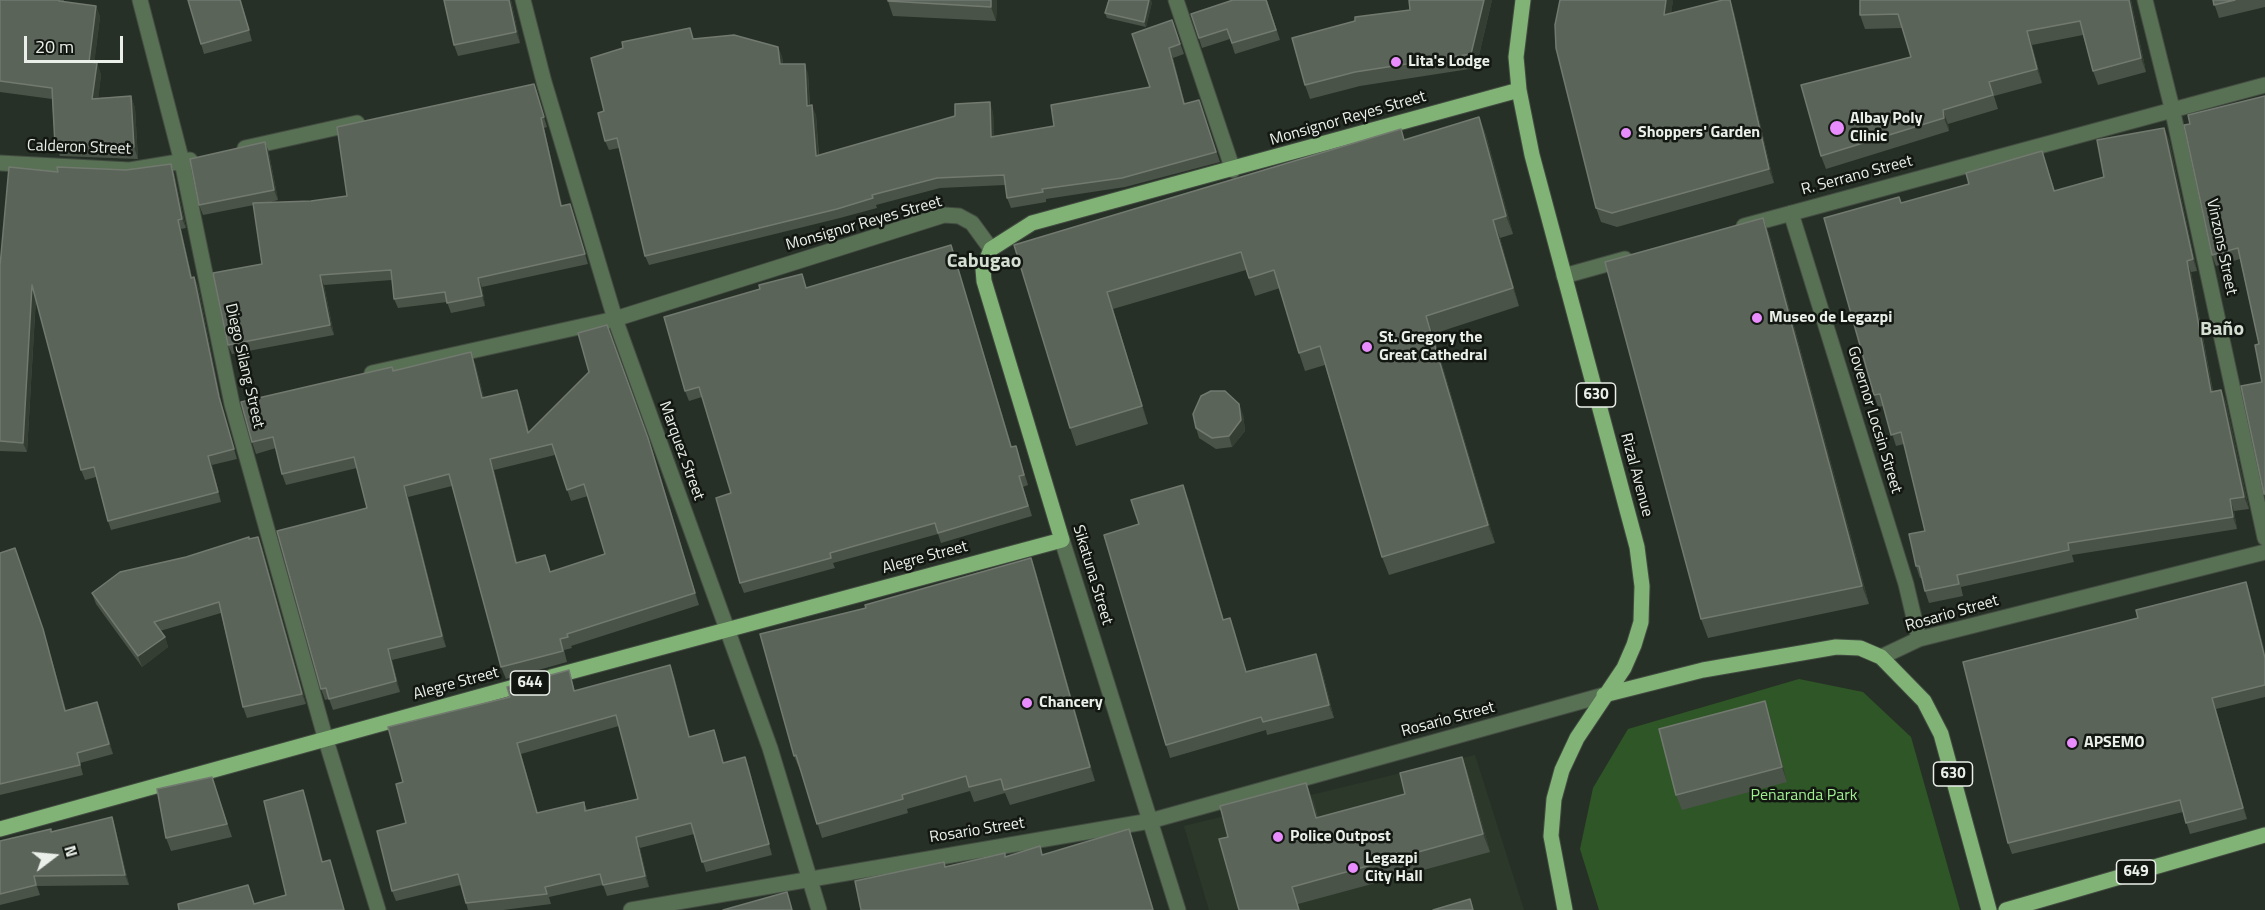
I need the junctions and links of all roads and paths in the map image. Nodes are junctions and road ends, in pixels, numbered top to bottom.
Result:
1 (140, 0) edge
2 (523, 0) edge
3 (1176, 0) edge
4 (1522, 0) edge
5 (2145, 0) edge
6 (2265, 85) edge
7 (1519, 90) junction
8 (2172, 108) junction
9 (369, 121) edge
10 (228, 152) edge
11 (205, 157) edge
12 (182, 162) junction
13 (0, 163) edge
14 (1233, 170) junction
15 (1791, 213) junction
16 (1735, 229) edge
17 (991, 249) junction
18 (1644, 254) edge
19 (1564, 276) junction
20 (615, 319) junction
21 (359, 375) edge
22 (2265, 538) edge
23 (1062, 540) junction
24 (2265, 552) edge
25 (726, 631) junction
26 (1919, 639) junction
27 (1881, 657) junction
28 (1604, 695) junction
29 (325, 737) junction
30 (1150, 821) junction
31 (0, 829) edge
32 (2265, 835) edge
33 (809, 878) junction
34 (378, 910) edge
35 (632, 910) edge
36 (819, 910) edge
37 (1178, 910) edge
38 (1565, 910) edge
39 (1989, 910) edge
40 (2006, 910) edge

1 - 12 street, Diego Silang Street
2 - 20 street, Marquez Street
3 - 14 street
4 - 7 main road, Rizal Avenue / 630
5 - 8 street, Vinzons Street
6 - 8 street, R. Serrano Street
7 - 14 main road, Monsignor Reyes Street
7 - 19 main road, Rizal Avenue / 630
8 - 15 street, R. Serrano Street
8 - 22 street, Vinzons Street
9 - 10 street
11 - 12 street, Calderon Street
12 - 13 street, Calderon Street
12 - 29 street, Diego Silang Street
14 - 17 main road, Monsignor Reyes Street
15 - 16 street, R. Serrano Street
15 - 26 street, Governor Locsin Street
17 - 20 street, Monsignor Reyes Street
17 - 23 main road, Sikatuna Street
18 - 19 street
19 - 28 main road, Rizal Avenue / 630
20 - 21 street, Monsignor Reyes Street
20 - 25 street, Marquez Street
23 - 25 main road, Alegre Street / 644
23 - 30 street, Sikatuna Street
24 - 26 street, Rosario Street
25 - 29 main road, Alegre Street / 644
25 - 33 street, Marquez Street
26 - 27 street, Rosario Street
27 - 28 main road, Rosario Street / 630
27 - 39 main road, 630
28 - 30 street, Rosario Street
28 - 38 main road, Rizal Avenue / 630
29 - 31 main road, Alegre Street / 644
29 - 34 street, Diego Silang Street
30 - 33 street, Rosario Street
30 - 37 street, Sikatuna Street
32 - 40 main road, 649
33 - 35 street, Rosario Street
33 - 36 street, Marquez Street

